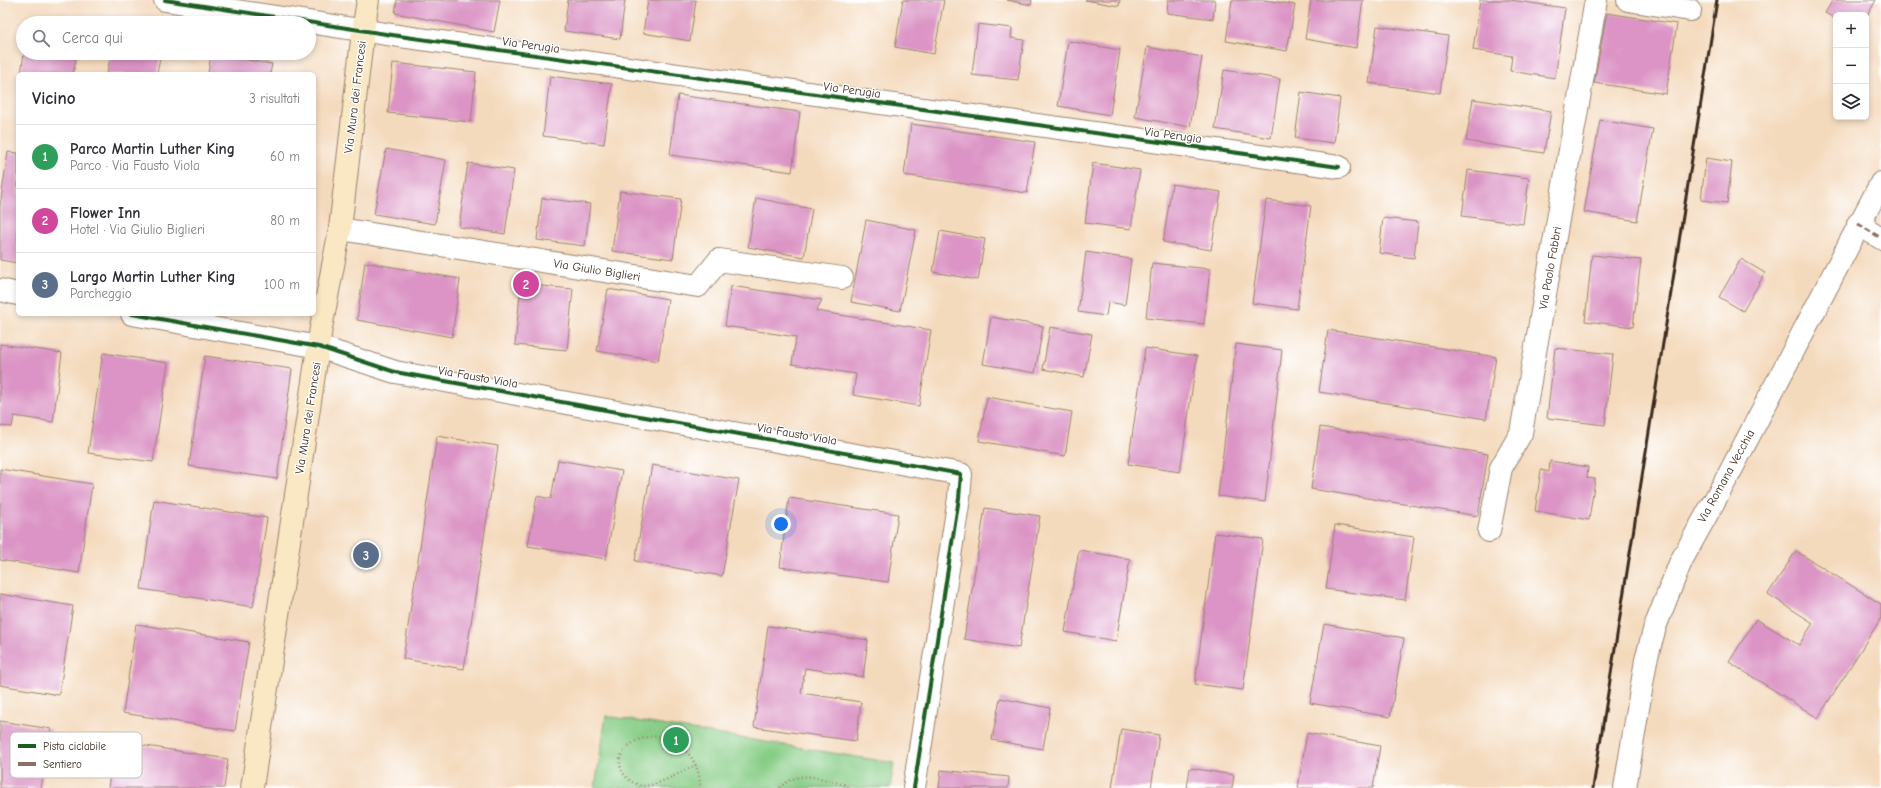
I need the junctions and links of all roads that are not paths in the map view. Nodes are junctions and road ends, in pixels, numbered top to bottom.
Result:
1 (166, 0) edge
2 (368, 0) edge
3 (1596, 0) edge
4 (1628, 0) edge
5 (1690, 10) dead end
6 (268, 16) edge
7 (316, 24) edge
8 (363, 31) junction
9 (1339, 168) dead end
10 (1881, 182) edge
11 (1858, 224) junction
12 (340, 229) junction
13 (1881, 238) edge
14 (842, 278) dead end
15 (0, 290) edge
16 (16, 294) edge
17 (143, 316) edge
18 (319, 347) junction
19 (1489, 531) dead end
20 (252, 788) edge
21 (914, 788) edge
22 (1626, 788) edge

1 - 6 street, Via Perugia
2 - 8 street, Via Mura dei Francesi
3 - 19 street, Via Paolo Fabbri
4 - 5 street
7 - 8 street, Via Perugia
8 - 9 street, Via Perugia
8 - 12 street, Via Mura dei Francesi
10 - 11 street, Via Romana Vecchia
11 - 13 street
11 - 22 street, Via Romana Vecchia
12 - 14 street, Via Giulio Biglieri
12 - 18 street, Via Mura dei Francesi
15 - 16 street
17 - 18 street
18 - 20 street, Via Mura dei Francesi
18 - 21 street, Via Fausto Viola

